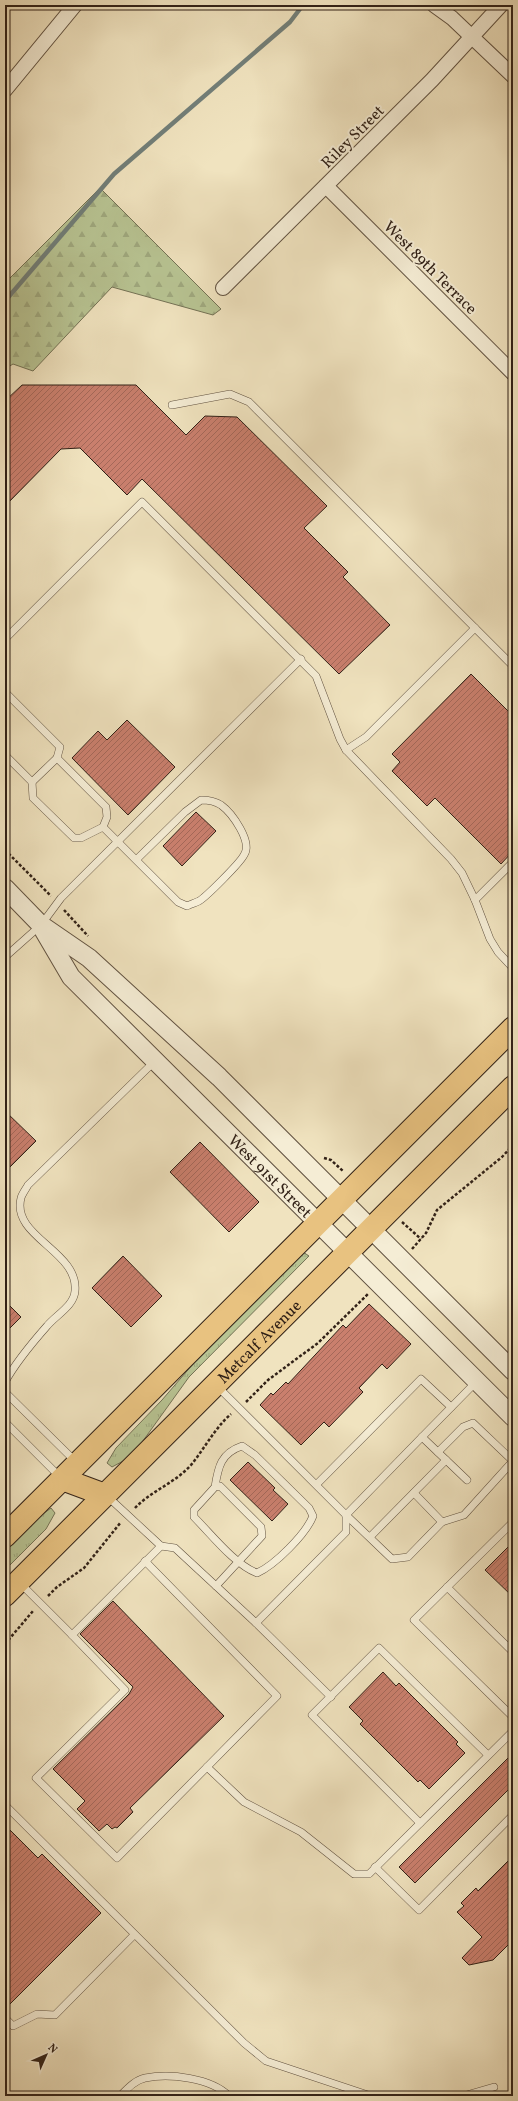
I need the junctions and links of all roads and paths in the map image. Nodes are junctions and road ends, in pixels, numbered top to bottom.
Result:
1 (75, 5) edge
2 (434, 5) edge
3 (501, 5) edge
4 (474, 37) junction
5 (513, 76) edge
6 (5, 90) edge
7 (326, 186) junction
8 (223, 288) dead end
9 (513, 373) edge
10 (172, 405) dead end
11 (475, 628) junction
12 (5, 639) edge
13 (301, 659) junction
14 (513, 666) edge
15 (5, 692) edge
16 (346, 750) junction
17 (5, 755) edge
18 (57, 758) junction
19 (32, 782) junction
20 (104, 828) junction
21 (117, 841) junction
22 (136, 860) junction
23 (513, 862) edge
24 (5, 888) edge
25 (475, 900) junction
26 (41, 925) junction
27 (5, 957) edge
28 (513, 968) edge
29 (513, 1028) edge
30 (156, 1061) junction
31 (513, 1087) edge
32 (513, 1145) edge
33 (343, 1200) junction
34 (319, 1224) junction
35 (370, 1230) junction
36 (348, 1252) junction
37 (401, 1260) junction
38 (378, 1284) junction
39 (508, 1363) edge
40 (477, 1381) junction
41 (5, 1382) edge
42 (216, 1384) junction
43 (5, 1392) edge
44 (506, 1406) edge
45 (451, 1407) junction
46 (238, 1408) junction
47 (513, 1417) edge
48 (5, 1422) edge
49 (422, 1437) junction
50 (438, 1452) junction
51 (446, 1460) junction
52 (77, 1464) junction
53 (62, 1479) junction
54 (467, 1480) dead end
55 (317, 1484) junction
56 (215, 1487) junction
57 (414, 1493) junction
58 (105, 1495) junction
59 (346, 1515) junction
60 (128, 1516) junction
61 (442, 1522) junction
62 (513, 1522) edge
63 (5, 1536) edge
64 (370, 1537) junction
65 (161, 1546) junction
66 (239, 1561) junction
67 (145, 1562) junction
68 (216, 1586) junction
69 (447, 1587) junction
70 (12, 1588) edge
71 (41, 1603) junction
72 (256, 1623) junction
73 (72, 1635) junction
74 (5, 1644) edge
75 (513, 1652) edge
76 (331, 1697) junction
77 (513, 1717) edge
78 (513, 1731) edge
79 (488, 1755) junction
80 (207, 1767) junction
81 (5, 1805) edge
82 (513, 1815) edge
83 (420, 1823) junction
84 (375, 1868) junction
85 (134, 1935) junction
86 (5, 2018) edge
87 (494, 2087) dead end
88 (120, 2096) edge
89 (229, 2096) edge
90 (370, 2096) edge
91 (463, 2096) edge

1 - 6 street
2 - 4 street
3 - 4 street, Riley Street
4 - 5 street
4 - 7 street, Riley Street
7 - 8 street, Riley Street
7 - 9 street, West 89th Terrace
10 - 11 lane
11 - 14 lane
11 - 16 lane
12 - 13 lane
13 - 16 lane
13 - 21 lane
15 - 18 lane
16 - 25 lane
17 - 19 lane
18 - 19 lane
18 - 20 lane
19 - 20 lane
20 - 21 lane
21 - 22 lane
21 - 26 lane
22 - 22 lane
23 - 25 lane
24 - 26 street, West 91st Street
25 - 28 lane
26 - 27 lane
26 - 30 street, West 91st Street
26 - 33 street, West 91st Street
29 - 33 main road
30 - 34 street, West 91st Street
30 - 41 lane
31 - 35 main road, Metcalf Avenue
32 - 37 path
33 - 34 main road
33 - 35 street, West 91st Street
34 - 36 street, West 91st Street
34 - 52 main road
35 - 36 main road, Metcalf Avenue
35 - 37 street, West 91st Street
36 - 38 street, West 91st Street
36 - 42 main road, Metcalf Avenue
37 - 39 street, West 91st Street
38 - 40 street, West 91st Street
38 - 46 path
40 - 44 street, West 91st Street
40 - 45 lane
42 - 46 lane
42 - 58 main road, Metcalf Avenue
43 - 52 lane
44 - 47 street, West 91st Street
45 - 49 lane
45 - 55 lane
46 - 55 lane
46 - 60 path
48 - 53 lane
49 - 50 lane
49 - 59 lane
50 - 51 lane
50 - 61 lane
51 - 54 lane
51 - 57 lane
52 - 53 main road
52 - 58 main road
53 - 58 main road
53 - 63 main road
55 - 59 lane
56 - 66 lane
56 - 66 lane
56 - 66 lane
57 - 61 lane
57 - 64 lane
58 - 60 lane
58 - 70 main road, Metcalf Avenue
59 - 64 lane
59 - 72 lane
60 - 65 lane
60 - 71 path
61 - 64 lane
62 - 69 lane
65 - 67 lane
65 - 68 lane
66 - 68 lane
67 - 73 lane
67 - 80 lane
68 - 72 lane
69 - 75 lane
69 - 77 lane
70 - 71 lane
71 - 73 lane
71 - 74 path
72 - 76 lane
73 - 80 lane
76 - 79 lane
76 - 83 lane
78 - 79 lane
79 - 83 lane
80 - 84 lane
81 - 85 lane
82 - 84 lane
83 - 84 lane
85 - 86 lane
85 - 90 lane
87 - 91 lane
88 - 89 lane

